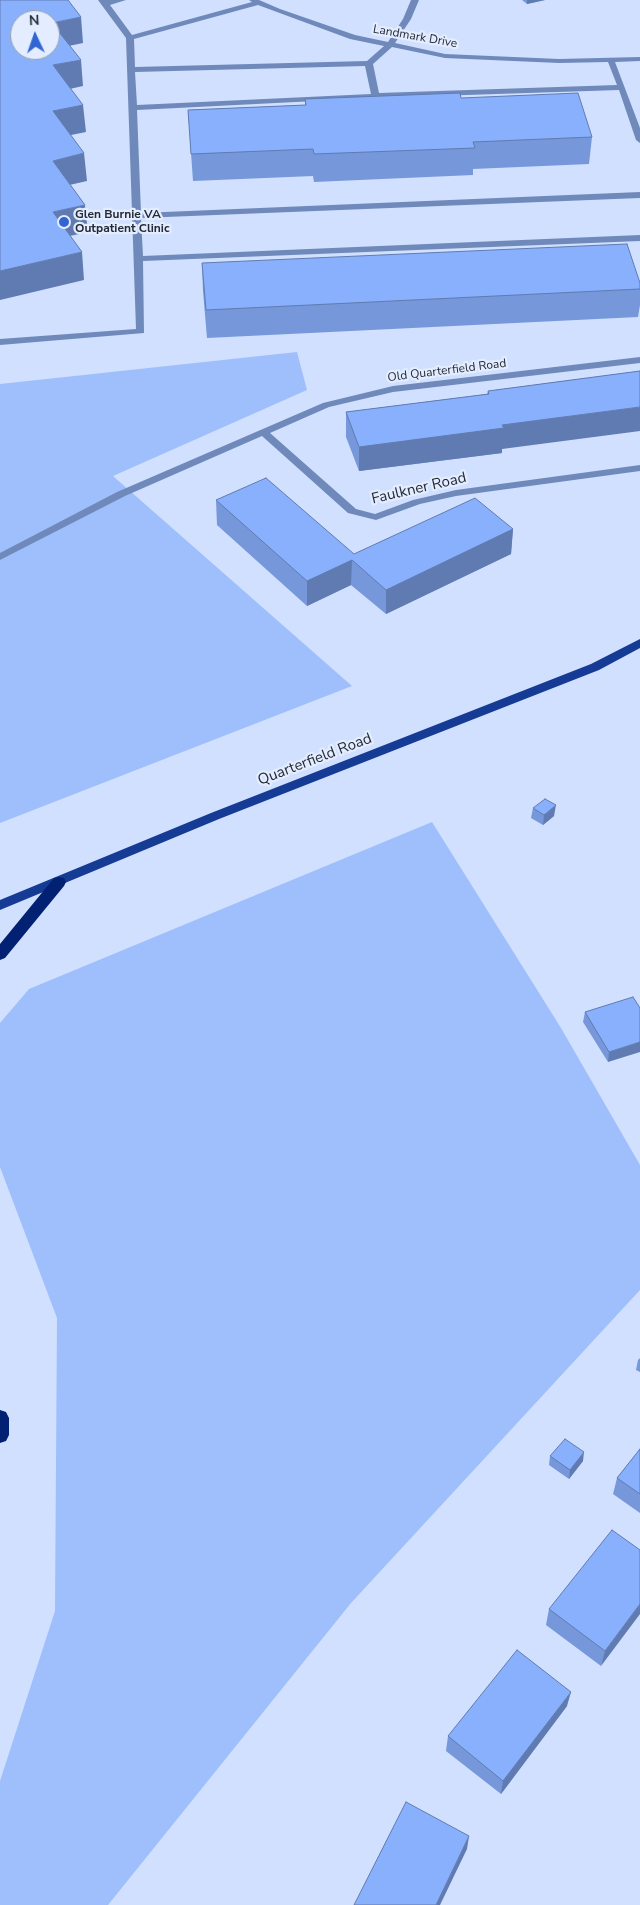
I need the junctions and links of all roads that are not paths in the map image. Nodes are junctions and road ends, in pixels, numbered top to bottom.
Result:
1 (122, 0) edge
2 (415, 0) edge
3 (256, 1) edge
4 (103, 2) edge
5 (130, 38) junction
6 (390, 45) junction
7 (640, 59) edge
8 (611, 61) junction
9 (369, 63) junction
10 (131, 70) junction
11 (622, 87) junction
12 (375, 96) junction
13 (133, 108) junction
14 (640, 140) edge
15 (640, 195) edge
16 (137, 216) junction
17 (640, 238) edge
18 (138, 259) junction
19 (0, 342) edge
20 (640, 360) edge
21 (263, 432) junction
22 (640, 468) edge
23 (0, 557) edge
24 (640, 643) edge
25 (59, 882) junction
26 (0, 905) edge
27 (0, 954) edge
28 (0, 1418) edge
29 (0, 1435) edge

1 - 4 street
2 - 6 street
3 - 5 street
3 - 6 street, Landmark Drive
4 - 5 street
5 - 10 street
6 - 8 street, Landmark Drive
6 - 9 street
7 - 8 street, Landmark Drive
8 - 11 street
9 - 10 street
9 - 12 street
10 - 13 street
11 - 12 street
11 - 14 street
12 - 13 street
13 - 16 street
15 - 16 street
16 - 18 street
17 - 18 street
18 - 19 street
20 - 21 street, Old Quarterfield Road
21 - 22 street, Faulkner Road
21 - 23 street, Old Quarterfield Road
24 - 25 main road, Quarterfield Road
25 - 26 main road, Quarterfield Road
25 - 27 highway
28 - 29 highway

